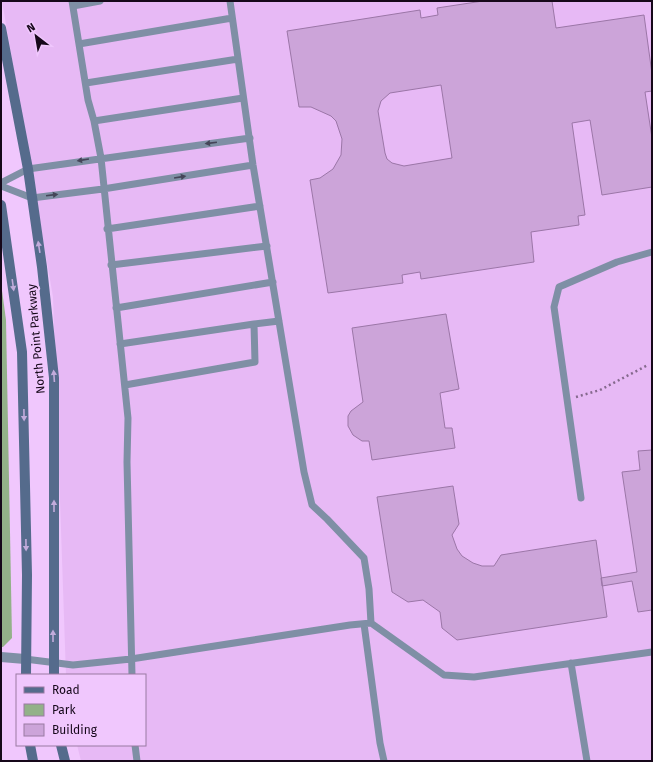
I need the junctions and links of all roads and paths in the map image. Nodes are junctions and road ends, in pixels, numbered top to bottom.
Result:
1 (100, 1) edge
2 (230, 1) edge
3 (72, 3) edge
4 (232, 18) junction
5 (1, 28) edge
6 (79, 44) junction
7 (238, 59) junction
8 (86, 83) junction
9 (244, 98) junction
10 (94, 121) junction
11 (250, 138) junction
12 (100, 158) junction
13 (254, 165) junction
14 (28, 169) junction
15 (1, 185) edge
16 (103, 189) junction
17 (32, 198) junction
18 (1, 205) edge
19 (260, 206) junction
20 (107, 228) junction
21 (267, 246) junction
22 (652, 252) edge
23 (111, 265) junction
24 (273, 282) junction
25 (116, 308) junction
26 (279, 321) junction
27 (254, 324) junction
28 (120, 344) junction
29 (648, 365) dead end
30 (124, 385) junction
31 (575, 397) dead end
32 (581, 498) dead end
33 (367, 623) junction
34 (652, 652) edge
35 (1, 657) edge
36 (25, 659) junction
37 (131, 659) junction
38 (53, 663) junction
39 (571, 663) junction
40 (26, 674) edge
41 (54, 674) edge
42 (132, 674) edge
43 (30, 746) edge
44 (61, 746) edge
45 (135, 746) edge
46 (33, 761) edge
47 (65, 761) edge
48 (137, 761) edge
49 (384, 761) edge
50 (587, 761) edge

1 - 3 lane
2 - 4 lane
3 - 6 lane
4 - 6 lane
4 - 7 lane
5 - 14 street, North Point Parkway
6 - 8 lane
7 - 8 lane
7 - 9 lane
8 - 10 lane
9 - 10 lane
9 - 11 lane
10 - 12 lane
11 -> 12 lane
11 - 13 lane
12 -> 14 lane
12 - 16 lane
16 -> 13 lane
13 - 19 lane
14 - 15 lane
14 - 17 street, North Point Parkway
15 - 17 lane
17 -> 16 lane
16 - 20 lane
38 -> 17 street, North Point Parkway
18 -> 36 street, North Point Parkway
19 - 20 lane
19 - 21 lane
20 - 23 lane
21 - 23 lane
21 - 24 lane
22 - 32 lane
23 - 25 lane
24 - 25 lane
24 - 26 lane
25 - 28 lane
26 - 27 lane
26 - 33 lane
27 - 28 lane
27 - 30 lane
28 - 30 lane
29 - 31 path
30 - 37 lane
33 - 37 lane
33 - 39 lane
33 - 49 lane
34 - 39 lane
35 - 36 street
36 - 38 lane
36 - 40 street, North Point Parkway
37 - 38 lane
37 - 42 lane
38 - 41 street, North Point Parkway
39 - 50 lane
43 - 46 street
44 - 47 street
45 - 48 lane

